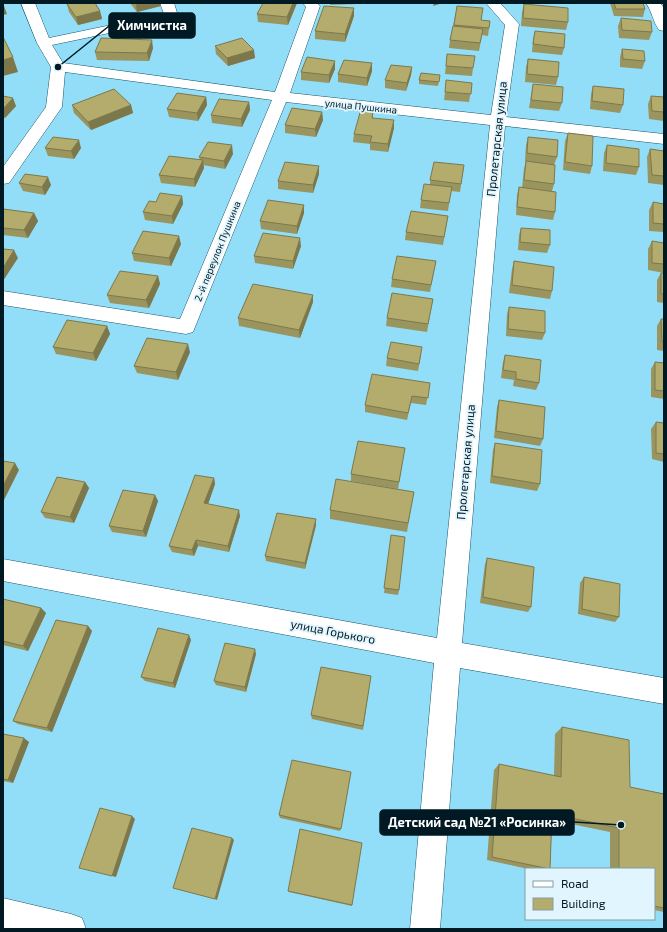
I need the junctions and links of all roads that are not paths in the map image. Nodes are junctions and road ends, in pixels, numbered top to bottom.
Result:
1 (28, 3) edge
2 (167, 3) edge
3 (310, 3) edge
4 (493, 3) edge
5 (653, 3) edge
6 (664, 27) edge
7 (44, 43) junction
8 (58, 67) junction
9 (281, 97) junction
10 (498, 121) junction
11 (664, 138) edge
12 (3, 179) edge
13 (3, 298) edge
14 (3, 570) edge
15 (448, 653) junction
16 (664, 691) edge
17 (3, 914) edge
18 (71, 929) edge
19 (425, 929) edge

1 - 7 street
2 - 7 street
3 - 9 street, 2-й переулок Пушкина
4 - 10 street, Пролетарская улица
5 - 6 street
7 - 8 street
8 - 9 street, улица Пушкина
8 - 12 street
9 - 10 street, улица Пушкина
9 - 13 street, 2-й переулок Пушкина
10 - 11 street, улица Пушкина
10 - 15 street, Пролетарская улица
14 - 15 street, улица Горького
15 - 16 street, улица Горького
15 - 19 street, Пролетарская улица
17 - 18 street

